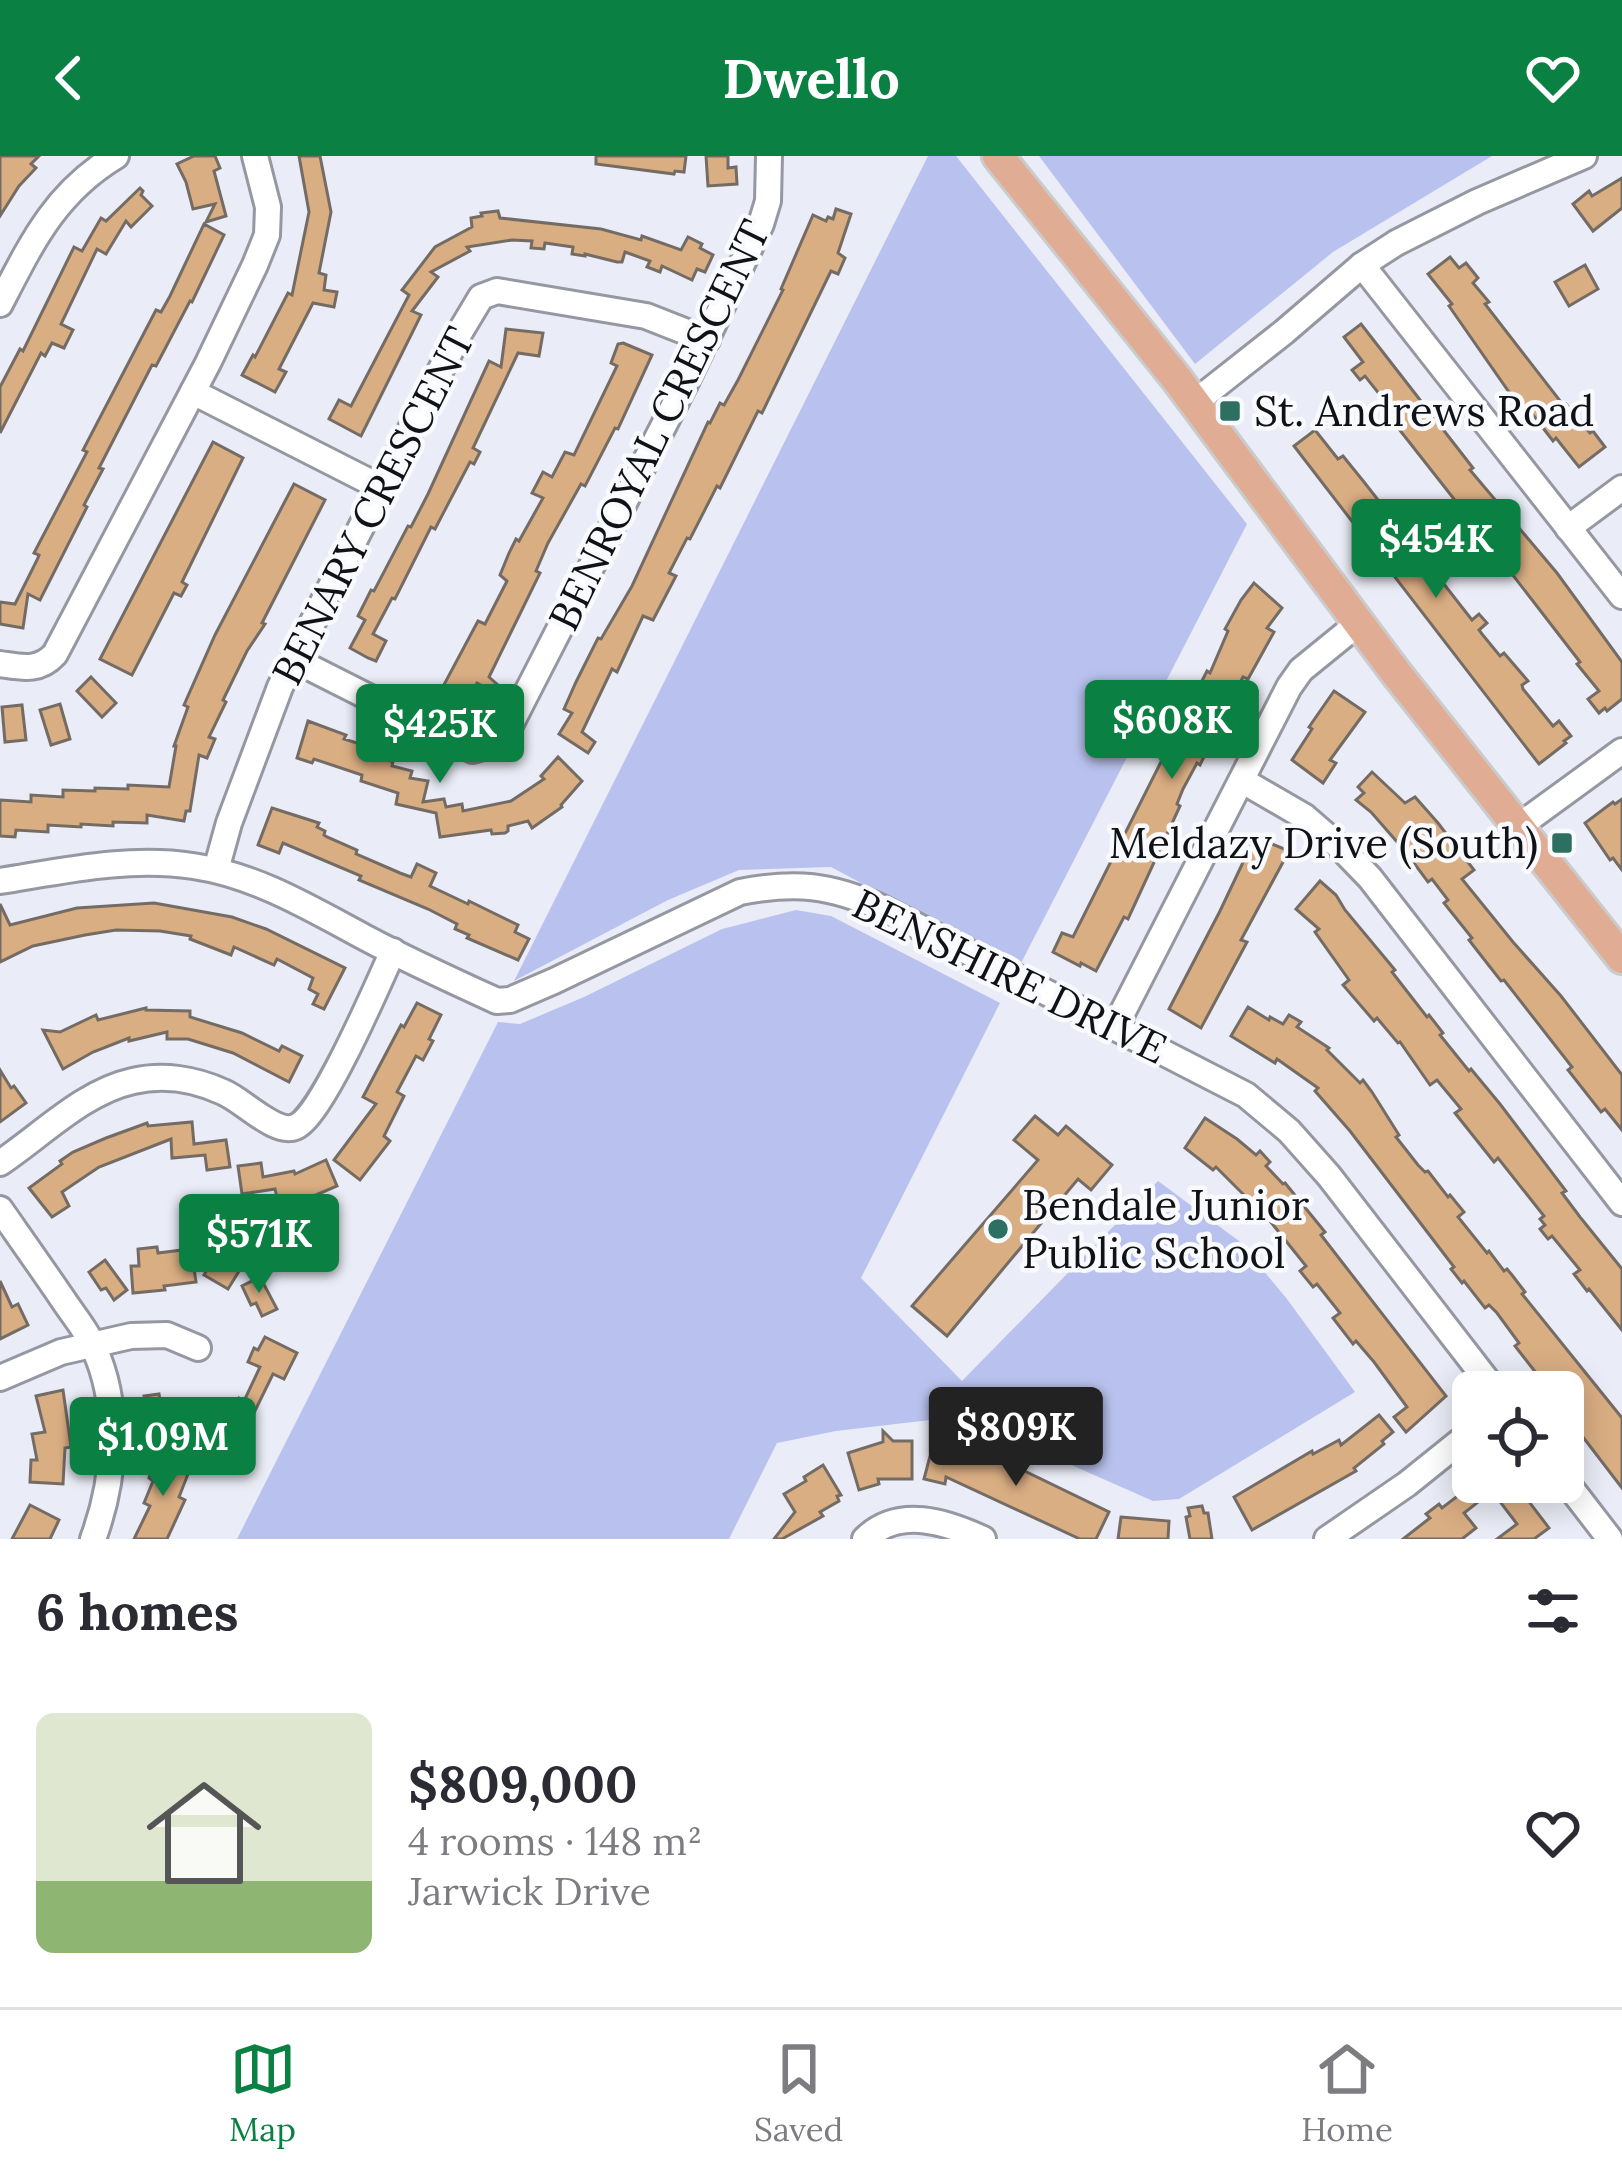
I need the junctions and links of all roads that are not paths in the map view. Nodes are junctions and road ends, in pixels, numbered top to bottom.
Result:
1 (116, 156) edge
2 (255, 156) edge
3 (769, 156) edge
4 (998, 156) edge
5 (1584, 156) edge
6 (1362, 265) junction
7 (0, 304) edge
8 (707, 340) junction
9 (193, 392) junction
10 (1194, 403) junction
11 (380, 487) junction
12 (1622, 488) edge
13 (1568, 528) junction
14 (1622, 596) edge
15 (1360, 622) junction
16 (295, 660) junction
17 (0, 664) edge
18 (1622, 751) edge
19 (1243, 782) junction
20 (1520, 826) junction
21 (216, 870) junction
22 (0, 881) edge
23 (393, 951) junction
24 (1622, 958) edge
25 (1115, 1027) junction
26 (0, 1163) edge
27 (1622, 1204) edge
28 (0, 1209) edge
29 (93, 1346) junction
30 (198, 1348) dead end
31 (1480, 1371) edge
32 (0, 1378) edge
33 (1452, 1448) edge
34 (1582, 1503) edge
35 (93, 1539) edge
36 (865, 1539) edge
37 (983, 1539) edge
38 (1327, 1539) edge
39 (1610, 1539) edge

1 - 7 street
2 - 9 street
3 - 8 street, BENROYAL CRESCENT
4 - 10 main road
5 - 6 street
6 - 10 street
6 - 13 street
8 - 11 street, BENARY CRESCENT
8 - 16 street, BENROYAL CRESCENT
9 - 11 street
9 - 17 street
10 - 15 main road
11 - 16 street, BENARY CRESCENT
12 - 13 street
13 - 14 street
15 - 19 street
15 - 20 main road
16 - 21 street, BENARY CRESCENT
18 - 20 street
19 - 25 street
19 - 27 street
20 - 24 main road
21 - 22 street, BENSHIRE DRIVE
21 - 23 street, BENSHIRE DRIVE
23 - 25 street, BENSHIRE DRIVE
23 - 26 street
25 - 31 street, BENSHIRE DRIVE
28 - 29 street
29 - 30 street
29 - 32 street
29 - 35 street
33 - 38 street
34 - 39 street
36 - 37 street

